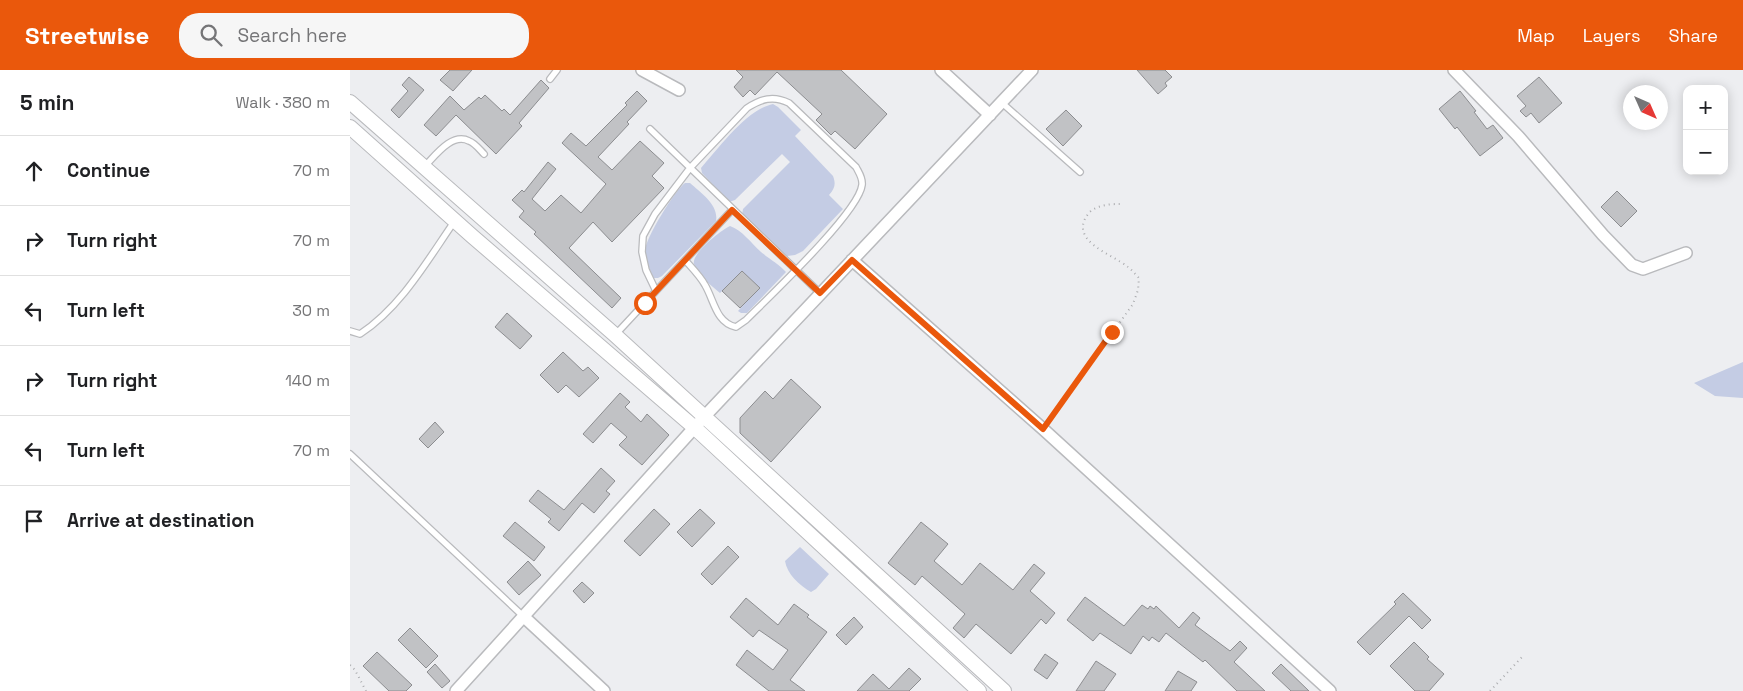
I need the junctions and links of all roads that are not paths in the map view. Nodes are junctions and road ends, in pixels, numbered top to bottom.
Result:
1 (557, 70) edge
2 (642, 70) edge
3 (941, 70) edge
4 (1032, 70) edge
5 (1454, 70) edge
6 (550, 79) dead end
7 (679, 90) dead end
8 (350, 102) edge
9 (1002, 102) junction
10 (990, 115) junction
11 (351, 129) edge
12 (650, 129) dead end
13 (484, 154) dead end
14 (424, 167) junction
15 (690, 168) junction
16 (1080, 172) dead end
17 (732, 210) junction
18 (455, 220) junction
19 (1686, 253) dead end
20 (685, 260) junction
21 (852, 260) junction
22 (796, 270) junction
23 (656, 291) junction
24 (820, 293) junction
25 (350, 331) edge
26 (615, 335) junction
27 (704, 417) junction
28 (695, 428) junction
29 (350, 454) edge
30 (523, 616) junction
31 (456, 691) edge
32 (604, 691) edge
33 (979, 691) edge
34 (1004, 691) edge
35 (1330, 691) edge

1 - 6 lane
2 - 7 street
3 - 10 street
4 - 9 street
5 - 19 street
8 - 14 street
9 - 10 street
9 - 16 lane
10 - 21 street
11 - 18 street
12 - 15 lane
13 - 14 lane
14 - 26 street
15 - 17 lane
15 - 22 lane
15 - 23 lane
17 - 20 lane
17 - 22 lane
18 - 25 lane
18 - 28 street
20 - 22 lane
20 - 23 lane
21 - 24 street
21 - 35 street
22 - 24 lane
23 - 26 lane
24 - 27 street
26 - 27 street
27 - 28 street
27 - 34 street
28 - 30 street
28 - 33 street
29 - 30 lane
30 - 31 street
30 - 32 street

